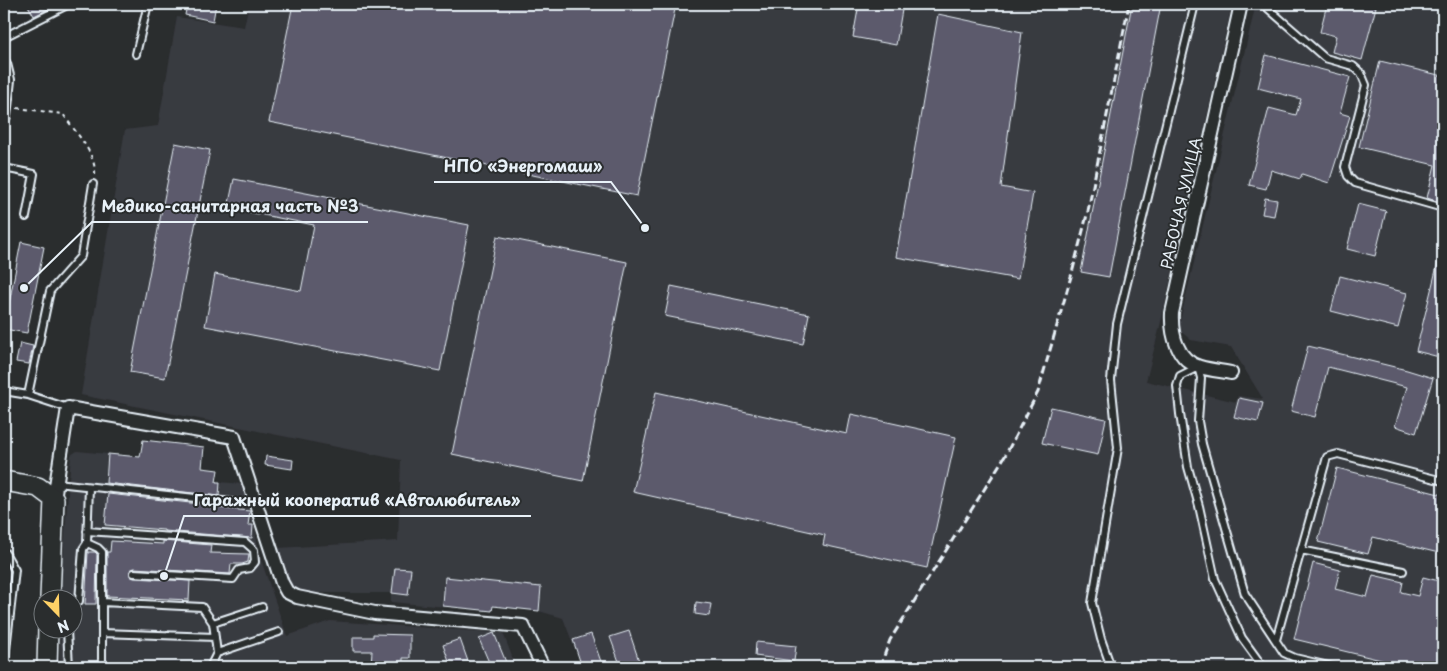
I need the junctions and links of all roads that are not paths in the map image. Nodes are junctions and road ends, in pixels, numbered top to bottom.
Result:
1 (70, 4) edge
2 (148, 4) edge
3 (1195, 4) edge
4 (1241, 4) edge
5 (1263, 4) edge
6 (4, 37) edge
7 (136, 54) dead end
8 (4, 64) edge
9 (5, 111) edge
10 (4, 168) edge
11 (94, 184) road end
12 (1443, 208) edge
13 (26, 217) dead end
14 (1198, 367) junction
15 (1231, 373) dead end
16 (4, 391) edge
17 (28, 395) junction
18 (68, 408) junction
19 (4, 481) edge
20 (1443, 481) edge
21 (89, 487) junction
22 (56, 491) junction
23 (232, 502) dead end
24 (87, 531) junction
25 (87, 543) junction
26 (1301, 550) junction
27 (4, 551) edge
28 (1403, 571) dead end
29 (134, 573) dead end
30 (51, 588) edge
31 (79, 588) edge
32 (102, 602) junction
33 (262, 607) dead end
34 (213, 623) junction
35 (279, 632) dead end
36 (102, 634) junction
37 (215, 637) junction
38 (48, 638) edge
39 (67, 638) edge
40 (1276, 640) junction
41 (217, 653) junction
42 (4, 667) edge
43 (47, 667) edge
44 (69, 667) edge
45 (102, 667) edge
46 (137, 667) edge
47 (210, 667) edge
48 (543, 667) edge
49 (1112, 667) edge
50 (1263, 667) edge
51 (1334, 667) edge

1 - 6 lane
2 - 7 lane
3 - 49 lane
4 - 14 street, РАБОЧАЯ УЛИЦА
5 - 12 lane
8 - 9 street
10 - 13 lane
11 - 17 lane
14 - 15 street
14 - 40 lane
14 - 50 lane
16 - 17 lane
17 - 18 lane
18 - 22 street
18 - 48 street
19 - 22 street
20 - 26 lane
21 - 22 lane
21 - 23 lane
21 - 24 lane
22 - 30 street
24 - 25 lane
24 - 29 lane
25 - 31 lane
25 - 32 lane
26 - 28 lane
26 - 40 lane
27 - 42 lane
32 - 34 lane
32 - 36 lane
33 - 34 lane
34 - 37 lane
35 - 41 lane
36 - 37 lane
36 - 45 lane
37 - 41 lane
38 - 43 street
39 - 44 lane
40 - 51 lane
41 - 47 lane
45 - 46 lane

